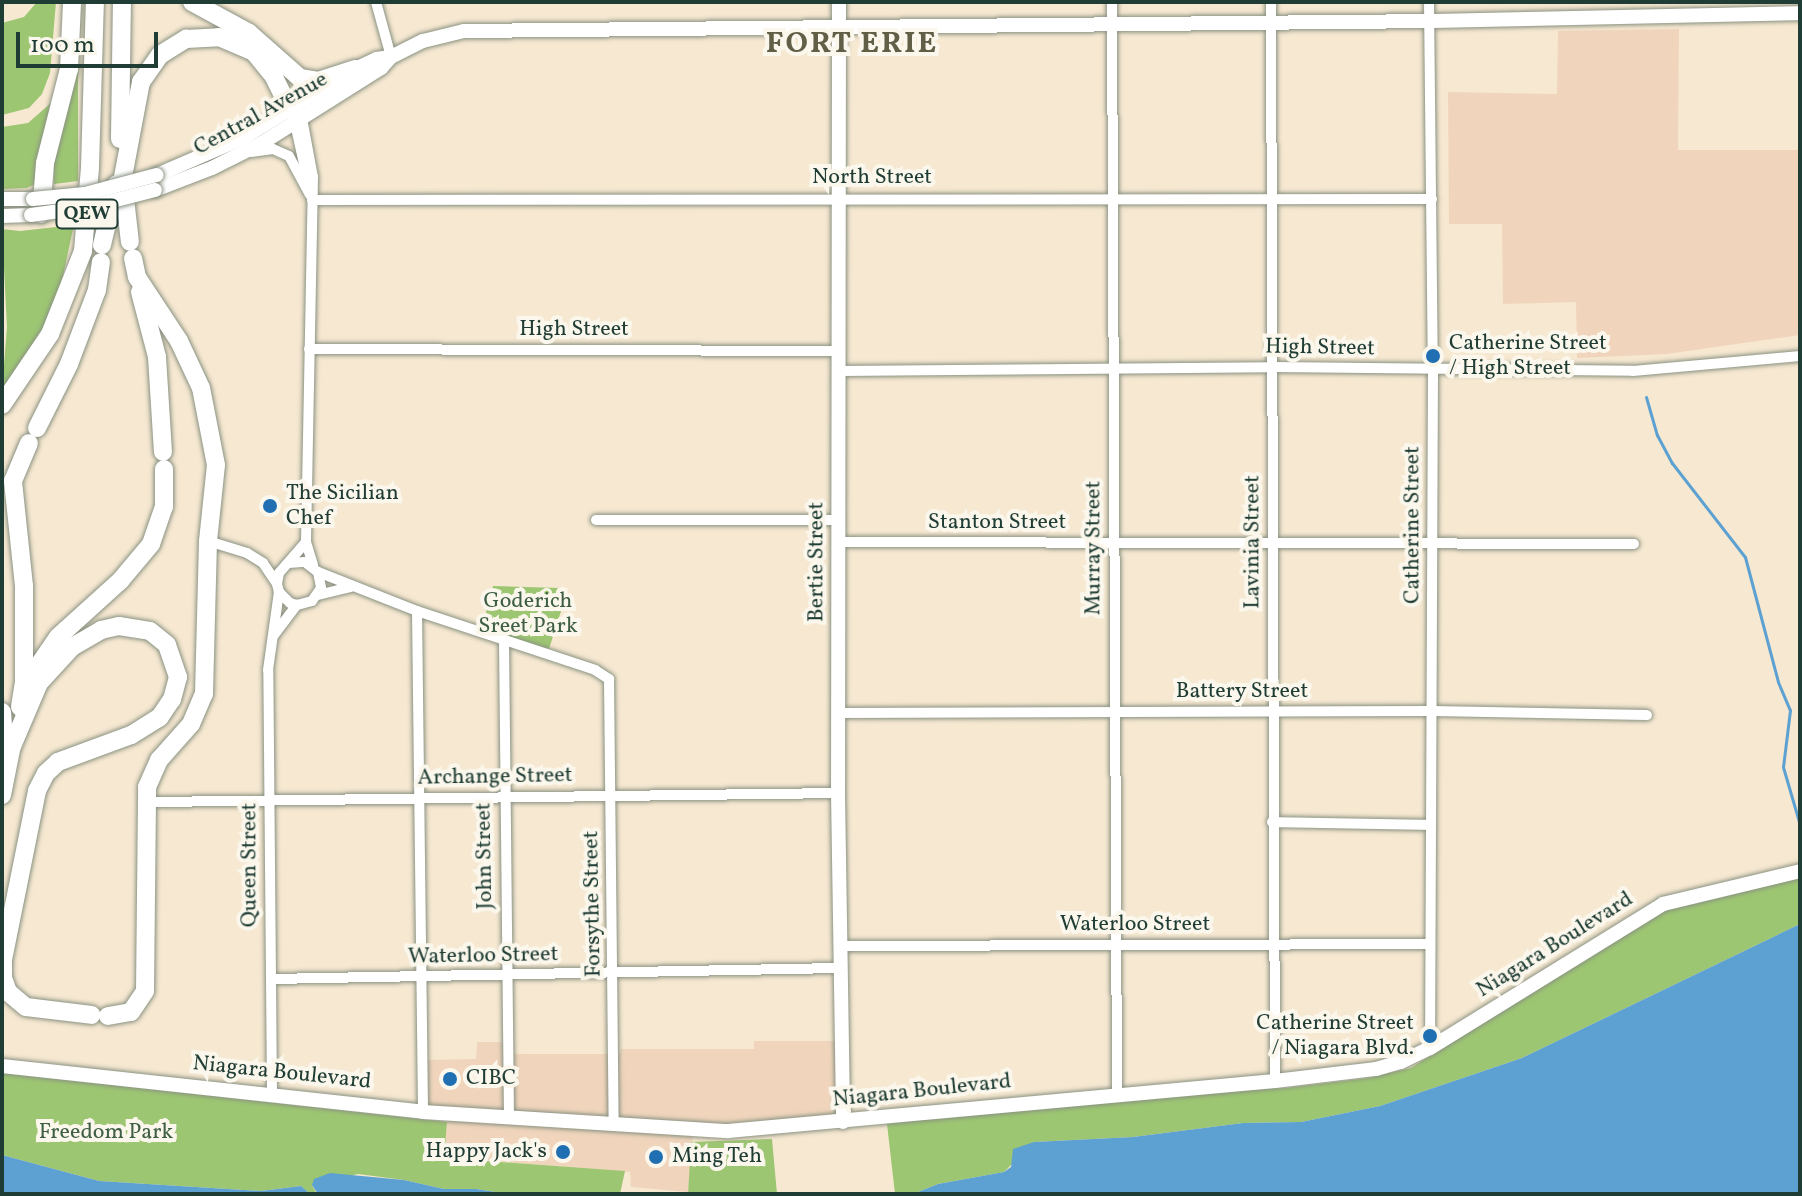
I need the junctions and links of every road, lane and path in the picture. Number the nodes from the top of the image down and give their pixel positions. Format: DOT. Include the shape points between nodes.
graph roads {
  1 [pos="72,2"];
  2 [pos="95,2"];
  3 [pos="122,2"];
  4 [pos="192,2"];
  5 [pos="376,2"];
  6 [pos="839,2"];
  7 [pos="1112,2"];
  8 [pos="1271,2"];
  9 [pos="1429,2"];
  10 [pos="1759,8"];
  11 [pos="1800,13"];
  12 [pos="1429,21"];
  13 [pos="1271,22"];
  14 [pos="1112,24"];
  15 [pos="840,27"];
  16 [pos="270,51"];
  17 [pos="391,57"];
  18 [pos="355,69"];
  19 [pos="296,114"];
  20 [pos="242,154"];
  21 [pos="156,183"];
  22 [pos="120,188"];
  23 [pos="839,198"];
  24 [pos="1272,198"];
  25 [pos="2,199"];
  26 [pos="1113,199"];
  27 [pos="1432,199"];
  28 [pos="312,200"];
  29 [pos="38,202"];
  30 [pos="2,216"];
  31 [pos="133,257"];
  32 [pos="309,349"];
  33 [pos="839,351"];
  34 [pos="1800,356"];
  35 [pos="1272,367"];
  36 [pos="1114,369"];
  37 [pos="1433,370"];
  38 [pos="840,371"];
  39 [pos="2,405"];
  40 [pos="596,520"];
  41 [pos="839,520"];
  42 [pos="208,541"];
  43 [pos="306,542"];
  44 [pos="840,542"];
  45 [pos="1273,542"];
  46 [pos="1433,542"];
  47 [pos="1114,543"];
  48 [pos="1634,544"];
  49 [pos="263,563"];
  50 [pos="288,564"];
  51 [pos="316,568"];
  52 [pos="351,587"];
  53 [pos="278,588"];
  54 [pos="318,595"];
  55 [pos="297,605"];
  56 [pos="417,611"];
  57 [pos="273,636"];
  58 [pos="504,640"];
  59 [pos="1433,711"];
  60 [pos="10,712"];
  61 [pos="1113,712"];
  62 [pos="1272,712"];
  63 [pos="838,713"];
  64 [pos="1647,715"];
  65 [pos="6,741"];
  66 [pos="3,788"];
  67 [pos="838,793"];
  68 [pos="611,796"];
  69 [pos="505,797"];
  70 [pos="419,798"];
  71 [pos="270,800"];
  72 [pos="154,802"];
  73 [pos="1272,822"];
  74 [pos="1429,825"];
  75 [pos="1800,871"];
  76 [pos="1430,944"];
  77 [pos="1114,945"];
  78 [pos="1273,945"];
  79 [pos="840,946"];
  80 [pos="840,968"];
  81 [pos="614,974"];
  82 [pos="507,975"];
  83 [pos="422,977"];
  84 [pos="271,979"];
  85 [pos="1430,1048"];
  86 [pos="2,1066"];
  87 [pos="1275,1081"];
  88 [pos="272,1093"];
  89 [pos="1117,1093"];
  90 [pos="423,1112"];
  91 [pos="509,1119"];
  92 [pos="843,1122"];
  93 [pos="614,1126"];
  1 -- 29 [label="highway" via="65,94"];
  2 -- 39 [label="highway, QEW" via="83,251 50,334"];
  3 -- 22 [label="highway, QEW"];
  4 -- 16 [label="highway" via="249,33"];
  5 -- 17 [label="street"];
  6 -- 15 [label="main road, Bertie Street"];
  7 -- 14 [label="street, Murray Street"];
  8 -- 13 [label="street, Lavinia Street"];
  9 -- 12 [label="street, Catherine Street"];
  10 -- 11 [label="main road, Central Avenue"];
  10 -- 12 [label="main road, Central Avenue"];
  12 -- 13 [label="main road, Central Avenue"];
  12 -- 27 [label="street, Catherine Street"];
  13 -- 14 [label="main road, Central Avenue"];
  13 -- 24 [label="street, Lavinia Street"];
  14 -- 15 [label="main road, Central Avenue"];
  14 -- 26 [label="street, Murray Street"];
  15 -- 17 [label="main road, Central Avenue" via="464,31 423,41"];
  15 -- 23 [label="main road, Bertie Street"];
  16 -- 18 [label="highway" via="287,70 306,80"];
  16 -- 19 [label="highway"];
  17 -- 18 [label="main road, Central Avenue"];
  17 -- 19 [label="main road, Central Avenue" via="381,68"];
  18 -- 19 [label="main road, Central Avenue"];
  19 -- 20 [label="main road, Central Avenue"];
  19 -- 21 [label="main road, Central Avenue"];
  19 -- 22 [label="highway" via="254,52 219,37 186,39 160,55 141,82"];
  19 -- 28 [label="street"];
  20 -- 21 [label="main road, Central Avenue"];
  20 -- 28 [label="street" via="273,149 289,156"];
  21 -- 29 [label="main road, Central Avenue, bridge" via="89,207"];
  22 -- 31 [label="highway, QEW"];
  22 -- 60 [label="highway, QEW" via="101,253 99,284 69,364 13,481 24,681"];
  23 -- 26 [label="street, North Street"];
  23 -- 28 [label="street, North Street"];
  23 -- 33 [label="main road, Bertie Street"];
  24 -- 26 [label="street, North Street"];
  24 -- 27 [label="street, North Street"];
  24 -- 35 [label="street, Lavinia Street"];
  25 -- 29 [label="main road, Central Avenue"];
  26 -- 36 [label="street, Murray Street"];
  27 -- 37 [label="street, Catherine Street"];
  28 -- 32 [label="street"];
  29 -- 30 [label="main road, Central Avenue"];
  31 -- 42 [label="highway, QEW" via="207,405 216,465"];
  31 -- 60 [label="highway, QEW" via="158,370 164,507 151,544 48,650"];
  32 -- 33 [label="street, High Street"];
  32 -- 43 [label="street"];
  33 -- 38 [label="main road, Bertie Street"];
  34 -- 37 [label="street, High Street" via="1633,371"];
  35 -- 36 [label="street, High Street"];
  35 -- 37 [label="street, High Street"];
  35 -- 45 [label="street, Lavinia Street"];
  36 -- 38 [label="street, High Street"];
  36 -- 47 [label="street, Murray Street"];
  37 -- 46 [label="street, Catherine Street"];
  38 -- 41 [label="main road, Bertie Street"];
  40 -- 41 [label="street"];
  41 -- 44 [label="main road, Bertie Street"];
  42 -- 49 [label="street"];
  42 -- 65 [label="highway" via="204,694 191,724 159,760 145,797 145,991 131,1012 100,1016 26,1007 12,998 3,978 3,959 37,791 46,773 58,762 131,735 160,717 178,677 167,645 150,631 119,626 72,647 39,683"];
  43 -- 50 [label="street"];
  43 -- 51 [label="street"];
  44 -- 47 [label="street, Stanton Street"];
  44 -- 63 [label="main road, Bertie Street"];
  45 -- 46 [label="street, Stanton Street"];
  45 -- 47 [label="street, Stanton Street"];
  45 -- 62 [label="street, Lavinia Street"];
  46 -- 48 [label="street, Stanton Street"];
  46 -- 59 [label="street, Catherine Street"];
  47 -- 61 [label="street, Murray Street"];
  49 -- 50 [label="street"];
  49 -- 53 [label="street"];
  50 -- 51 [label="street" via="297,561"];
  50 -- 53 [label="street"];
  51 -- 52 [label="street"];
  51 -- 54 [label="street"];
  52 -- 54 [label="street"];
  52 -- 56 [label="street"];
  53 -- 55 [label="street" via="283,598"];
  53 -- 57 [label="street, Queen Street"];
  54 -- 55 [label="street"];
  55 -- 57 [label="street"];
  56 -- 58 [label="street"];
  56 -- 70 [label="street"];
  57 -- 71 [label="street, Queen Street" via="268,670"];
  58 -- 68 [label="street, Forsythe Street" via="595,670 609,682"];
  58 -- 69 [label="street, John Street"];
  59 -- 62 [label="street, Battery Street"];
  59 -- 64 [label="street, Battery Street"];
  59 -- 74 [label="street, Catherine Street"];
  60 -- 65 [label="highway, QEW"];
  61 -- 62 [label="street, Battery Street"];
  61 -- 63 [label="street, Battery Street"];
  61 -- 77 [label="street, Murray Street"];
  62 -- 73 [label="street, Lavinia Street"];
  63 -- 67 [label="main road, Bertie Street"];
  65 -- 66 [label="highway, QEW"];
  67 -- 68 [label="street, Archange Street"];
  67 -- 79 [label="main road, Bertie Street"];
  68 -- 69 [label="street, Archange Street"];
  68 -- 81 [label="street, Forsythe Street"];
  69 -- 70 [label="street, Archange Street"];
  69 -- 82 [label="street, John Street"];
  70 -- 71 [label="street, Archange Street"];
  70 -- 83 [label="street"];
  71 -- 72 [label="street, Archange Street"];
  71 -- 84 [label="street, Queen Street"];
  73 -- 74 [label="street"];
  73 -- 78 [label="street, Lavinia Street"];
  74 -- 76 [label="street, Catherine Street"];
  75 -- 85 [label="main road, Niagara Boulevard" via="1663,904"];
  76 -- 78 [label="street, Waterloo Street"];
  76 -- 85 [label="street, Catherine Street"];
  77 -- 78 [label="street, Waterloo Street"];
  77 -- 79 [label="street, Waterloo Street"];
  77 -- 89 [label="street, Murray Street"];
  78 -- 87 [label="street, Lavinia Street"];
  79 -- 80 [label="main road, Bertie Street"];
  80 -- 81 [label="street, Waterloo Street"];
  80 -- 92 [label="main road, Bertie Street"];
  81 -- 82 [label="street, Waterloo Street"];
  81 -- 93 [label="street, Forsythe Street"];
  82 -- 83 [label="street, Waterloo Street"];
  82 -- 91 [label="street, John Street"];
  83 -- 84 [label="street, Waterloo Street"];
  83 -- 90 [label="street"];
  84 -- 88 [label="street, Queen Street"];
  85 -- 87 [label="main road, Niagara Boulevard" via="1376,1069"];
  86 -- 88 [label="main road, Niagara Boulevard"];
  87 -- 89 [label="main road, Niagara Boulevard"];
  88 -- 90 [label="main road, Niagara Boulevard"];
  89 -- 92 [label="main road, Niagara Boulevard"];
  90 -- 91 [label="main road, Niagara Boulevard"];
  91 -- 93 [label="main road, Niagara Boulevard"];
  92 -- 93 [label="main road, Niagara Boulevard" via="728,1131"];
}
